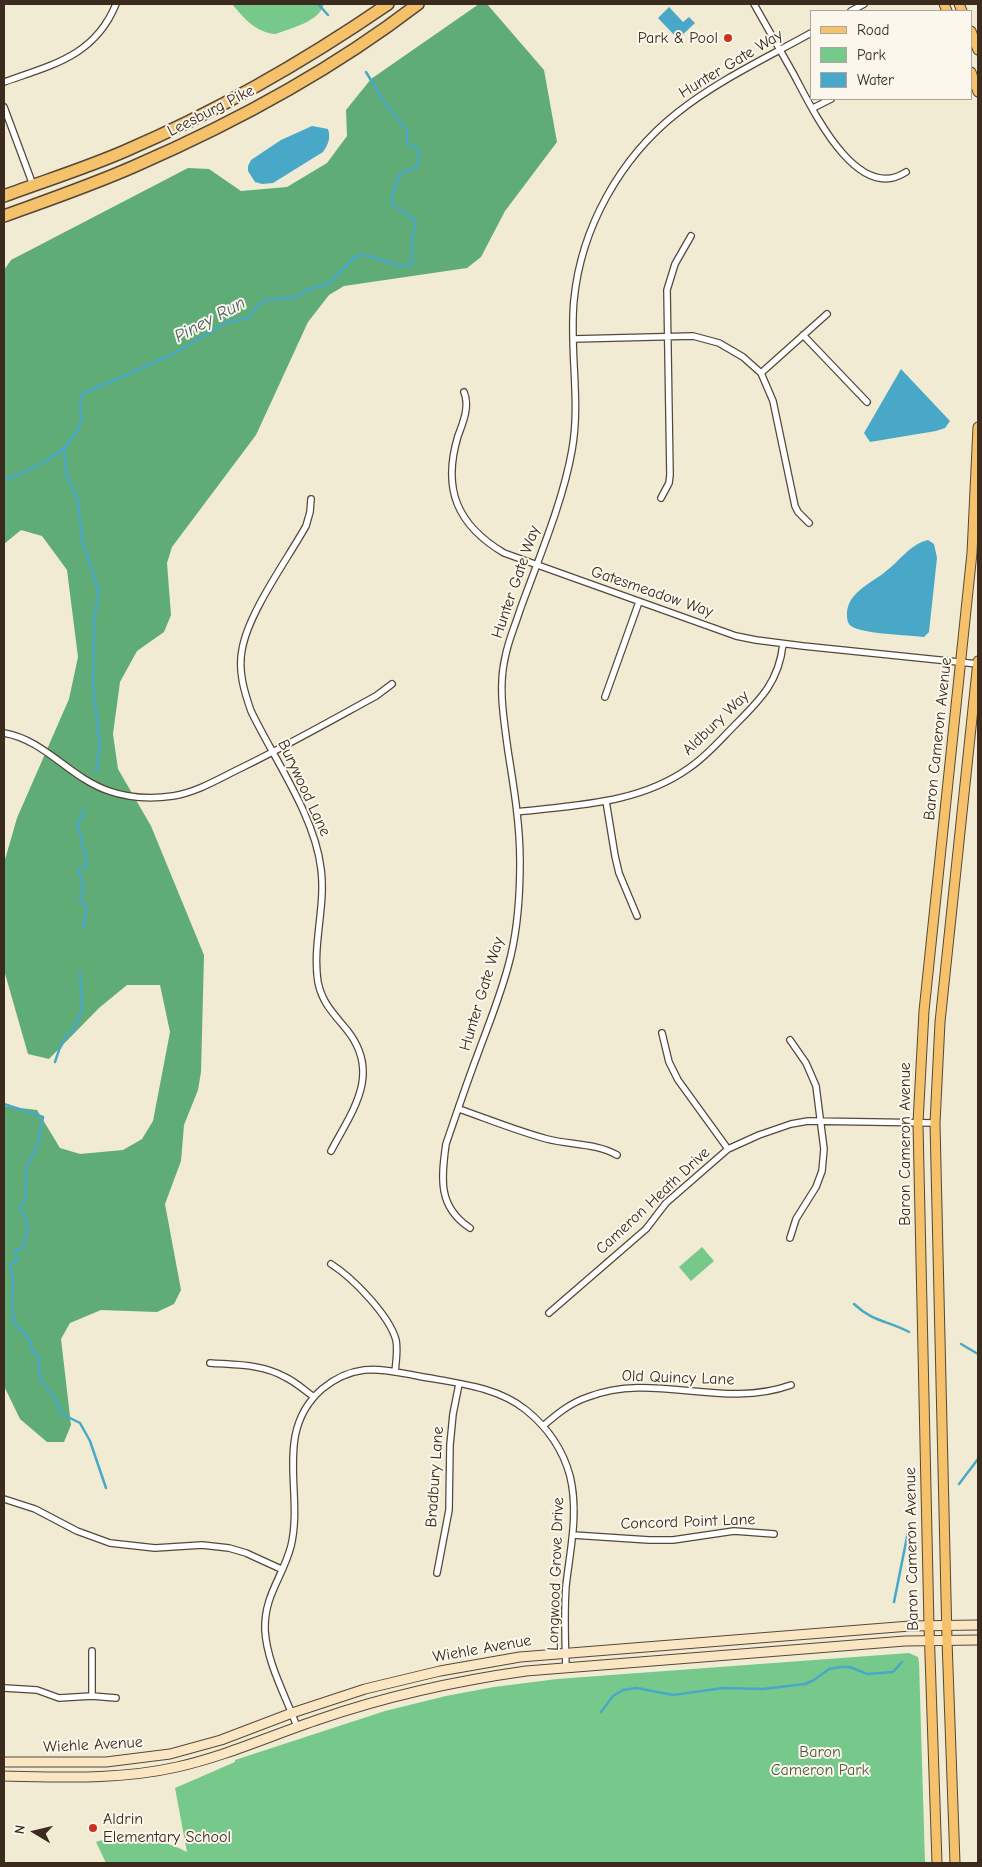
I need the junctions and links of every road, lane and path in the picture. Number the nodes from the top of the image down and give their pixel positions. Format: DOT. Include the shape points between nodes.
graph roads {
  1 [pos="116,4"];
  2 [pos="388,4"];
  3 [pos="418,4"];
  4 [pos="754,4"];
  5 [pos="864,4"];
  6 [pos="853,10"];
  7 [pos="810,34"];
  8 [pos="972,34"];
  9 [pos="978,50"];
  10 [pos="781,51"];
  11 [pos="972,75"];
  12 [pos="4,82"];
  13 [pos="978,92"];
  14 [pos="829,100"];
  15 [pos="4,107"];
  16 [pos="813,108"];
  17 [pos="906,172"];
  18 [pos="32,185"];
  19 [pos="4,196"];
  20 [pos="4,216"];
  21 [pos="691,236"];
  22 [pos="827,314"];
  23 [pos="803,335"];
  24 [pos="668,336"];
  25 [pos="573,339"];
  26 [pos="761,373"];
  27 [pos="464,392"];
  28 [pos="867,402"];
  29 [pos="978,427"];
  30 [pos="661,498"];
  31 [pos="311,499"];
  32 [pos="809,523"];
  33 [pos="536,566"];
  34 [pos="639,602"];
  35 [pos="783,644"];
  36 [pos="978,661"];
  37 [pos="961,663"];
  38 [pos="978,664"];
  39 [pos="392,684"];
  40 [pos="606,696"];
  41 [pos="4,733"];
  42 [pos="273,752"];
  43 [pos="606,801"];
  44 [pos="517,812"];
  45 [pos="637,916"];
  46 [pos="662,1033"];
  47 [pos="790,1040"];
  48 [pos="459,1109"];
  49 [pos="820,1120"];
  50 [pos="918,1123"];
  51 [pos="935,1123"];
  52 [pos="728,1149"];
  53 [pos="331,1151"];
  54 [pos="617,1155"];
  55 [pos="470,1228"];
  56 [pos="790,1238"];
  57 [pos="331,1264"];
  58 [pos="549,1313"];
  59 [pos="210,1363"];
  60 [pos="396,1372"];
  61 [pos="459,1384"];
  62 [pos="791,1385"];
  63 [pos="314,1397"];
  64 [pos="543,1426"];
  65 [pos="4,1499"];
  66 [pos="774,1534"];
  67 [pos="573,1535"];
  68 [pos="281,1569"];
  69 [pos="437,1573"];
  70 [pos="947,1625"];
  71 [pos="978,1625"];
  72 [pos="928,1626"];
  73 [pos="947,1640"];
  74 [pos="978,1640"];
  75 [pos="929,1641"];
  76 [pos="92,1651"];
  77 [pos="566,1652"];
  78 [pos="566,1667"];
  79 [pos="4,1688"];
  80 [pos="92,1696"];
  81 [pos="116,1698"];
  82 [pos="292,1713"];
  83 [pos="297,1727"];
  84 [pos="4,1762"];
  85 [pos="4,1776"];
  86 [pos="937,1863"];
  87 [pos="955,1863"];
  1 -- 12 [label="street" via="104,27 85,48 61,61"];
  2 -- 18 [label="highway, Leesburg Pike" via="282,72 197,118 125,151"];
  3 -- 20 [label="highway, Leesburg Pike" via="331,63 234,119 134,167"];
  4 -- 10 [label="street"];
  5 -- 6 [label="street"];
  7 -- 10 [label="street, Hunter Gate Way"];
  8 -- 9 [label="main road"];
  10 -- 16 [label="street"];
  10 -- 25 [label="street, Hunter Gate Way" via="687,105 658,129 633,157 605,200 587,240 574,301"];
  11 -- 13 [label="main road"];
  14 -- 16 [label="street"];
  15 -- 18 [label="street"];
  16 -- 17 [label="street" via="832,142 864,171 884,179"];
  18 -- 19 [label="highway, Leesburg Pike"];
  21 -- 24 [label="street" via="670,276 666,299"];
  22 -- 23 [label="street"];
  23 -- 26 [label="street"];
  23 -- 28 [label="street"];
  24 -- 25 [label="street"];
  24 -- 26 [label="street" via="693,336 719,342"];
  24 -- 30 [label="street" via="670,475"];
  25 -- 33 [label="street, Hunter Gate Way" via="575,419 572,449 564,485"];
  26 -- 32 [label="street" via="775,406 795,506"];
  27 -- 33 [label="street, Gatesmeadow Way" via="466,411 454,450 452,469 452,486 458,504 469,526 486,542"];
  29 -- 37 [label="main road, Baron Cameron Avenue" via="972,553"];
  31 -- 42 [label="street, Burywood Lane" via="306,526 250,624 242,650 241,677 246,696"];
  33 -- 34 [label="street, Gatesmeadow Way"];
  33 -- 44 [label="street, Hunter Gate Way" via="504,658 501,692"];
  34 -- 35 [label="street, Gatesmeadow Way" via="736,636"];
  34 -- 40 [label="street"];
  35 -- 37 [label="street, Gatesmeadow Way"];
  35 -- 43 [label="street, Aldbury Way" via="778,669 766,692 707,754 659,786"];
  36 -- 38 [label="main road, Baron Cameron Avenue"];
  37 -- 38 [label="street, Gatesmeadow Way"];
  37 -- 50 [label="main road, Baron Cameron Avenue" via="924,1011"];
  38 -- 51 [label="main road, Baron Cameron Avenue" via="940,1022"];
  39 -- 42 [label="street"];
  41 -- 42 [label="street" via="36,745 95,785 110,792 140,797 157,798 204,787"];
  42 -- 53 [label="street, Burywood Lane" via="309,824 318,850 322,886 318,950 320,989 328,1007 354,1040 362,1062 360,1096"];
  43 -- 44 [label="street, Aldbury Way"];
  43 -- 45 [label="street" via="614,856"];
  44 -- 48 [label="street, Hunter Gate Way" via="520,888 511,957"];
  46 -- 52 [label="street" via="669,1062 678,1080"];
  47 -- 49 [label="street" via="806,1063 816,1086"];
  48 -- 54 [label="street" via="540,1137 607,1149"];
  48 -- 55 [label="street, Hunter Gate Way" via="446,1144 444,1187 448,1206 458,1220"];
  49 -- 50 [label="street, Cameron Heath Drive"];
  49 -- 52 [label="street, Cameron Heath Drive" via="791,1124"];
  49 -- 56 [label="street" via="824,1149 822,1170 816,1187 796,1219"];
  50 -- 51 [label="street, Cameron Heath Drive"];
  50 -- 72 [label="main road, Baron Cameron Avenue"];
  51 -- 70 [label="main road, Baron Cameron Avenue"];
  52 -- 58 [label="street, Cameron Heath Drive" via="666,1203 646,1229"];
  57 -- 60 [label="street" via="350,1278 390,1326 397,1346"];
  59 -- 63 [label="street" via="273,1371"];
  60 -- 61 [label="street, Longwood Grove Drive"];
  60 -- 63 [label="street, Longwood Grove Drive" via="352,1372 331,1382"];
  61 -- 64 [label="street, Longwood Grove Drive" via="506,1397"];
  61 -- 69 [label="street, Bradbury Lane" via="450,1445 448,1510"];
  62 -- 64 [label="street, Old Quincy Lane" via="745,1394 648,1387 615,1389 572,1404"];
  63 -- 68 [label="street, Longwood Grove Drive" via="300,1418 294,1439 291,1544"];
  64 -- 67 [label="street, Longwood Grove Drive" via="559,1448 570,1476"];
  65 -- 68 [label="street" via="35,1509 77,1531 110,1543 155,1548 221,1547 246,1553"];
  66 -- 67 [label="street, Concord Point Lane" via="734,1531 673,1540"];
  67 -- 77 [label="street, Longwood Grove Drive" via="565,1608"];
  68 -- 82 [label="street, Longwood Grove Drive" via="268,1602 265,1631 270,1655"];
  70 -- 71 [label="main road, Wiehle Avenue"];
  70 -- 72 [label="main road, Wiehle Avenue"];
  70 -- 73 [label="main road, Baron Cameron Avenue"];
  72 -- 75 [label="main road, Baron Cameron Avenue"];
  72 -- 77 [label="main road, Wiehle Avenue"];
  73 -- 74 [label="main road, Wiehle Avenue"];
  73 -- 75 [label="main road, Wiehle Avenue"];
  73 -- 87 [label="main road, Baron Cameron Avenue"];
  75 -- 78 [label="main road, Wiehle Avenue"];
  75 -- 86 [label="main road, Baron Cameron Avenue"];
  76 -- 80 [label="street"];
  77 -- 78 [label="street, Longwood Grove Drive"];
  77 -- 82 [label="main road, Wiehle Avenue" via="421,1675"];
  78 -- 83 [label="main road, Wiehle Avenue" via="428,1688"];
  79 -- 80 [label="street" via="37,1690 59,1698"];
  80 -- 81 [label="street"];
  82 -- 83 [label="street, Longwood Grove Drive"];
  82 -- 84 [label="main road, Wiehle Avenue" via="221,1740 153,1757 80,1763"];
  83 -- 85 [label="main road, Wiehle Avenue" via="204,1760 149,1772 94,1777"];
}
